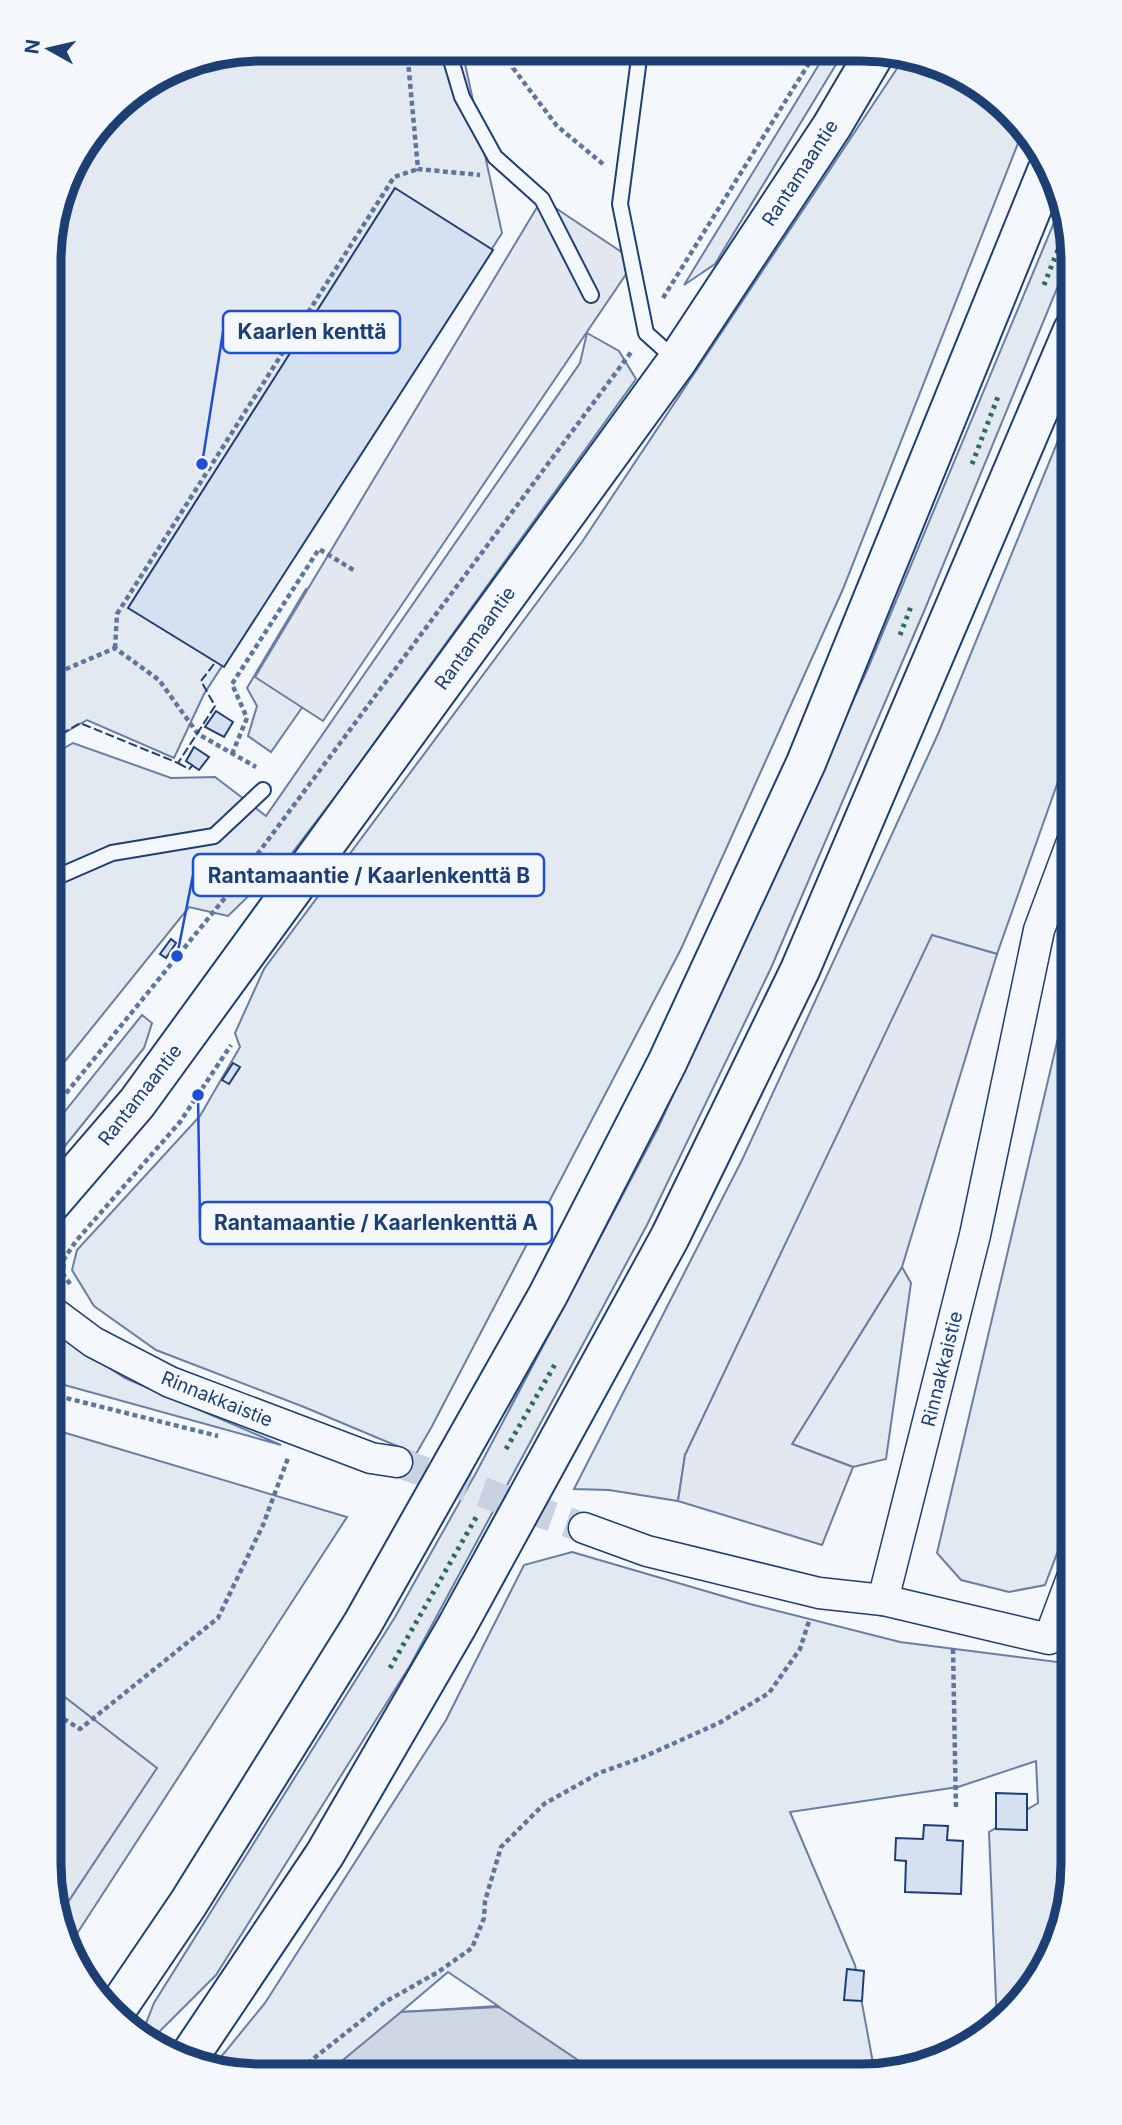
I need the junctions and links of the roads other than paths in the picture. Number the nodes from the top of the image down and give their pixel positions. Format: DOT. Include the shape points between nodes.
graph roads {
  1 [pos="639,61"];
  2 [pos="451,62"];
  3 [pos="870,62"];
  4 [pos="1043,181"];
  5 [pos="591,295"];
  6 [pos="1061,358"];
  7 [pos="677,361"];
  8 [pos="263,790"];
  9 [pos="61,875"];
  10 [pos="1061,878"];
  11 [pos="61,1191"];
  12 [pos="61,1318"];
  13 [pos="397,1462"];
  14 [pos="584,1528"];
  15 [pos="883,1600"];
  16 [pos="1060,1609"];
  17 [pos="120,2005"];
  18 [pos="193,2052"];
  1 -- 7 [label="lane" via="620,204 646,332"];
  2 -- 5 [label="lane" via="462,97 495,157 542,199"];
  3 -- 7 [label="main road, Rantamaantie"];
  4 -- 17 [label="main road" via="806,764 660,1076 548,1295 363,1623 188,1904"];
  6 -- 18 [label="main road" via="800,970 670,1237 457,1626 325,1854"];
  7 -- 11 [label="main road, Rantamaantie" via="144,1094"];
  8 -- 9 [label="lane" via="214,836 112,853"];
  10 -- 15 [label="street, Rinnakkaistie" via="1040,930 975,1235"];
  12 -- 13 [label="street, Rinnakkaistie" via="93,1342 170,1382 371,1458"];
  14 -- 15 [label="street" via="647,1551 819,1593"];
  15 -- 16 [label="street" via="1049,1639"];
}
